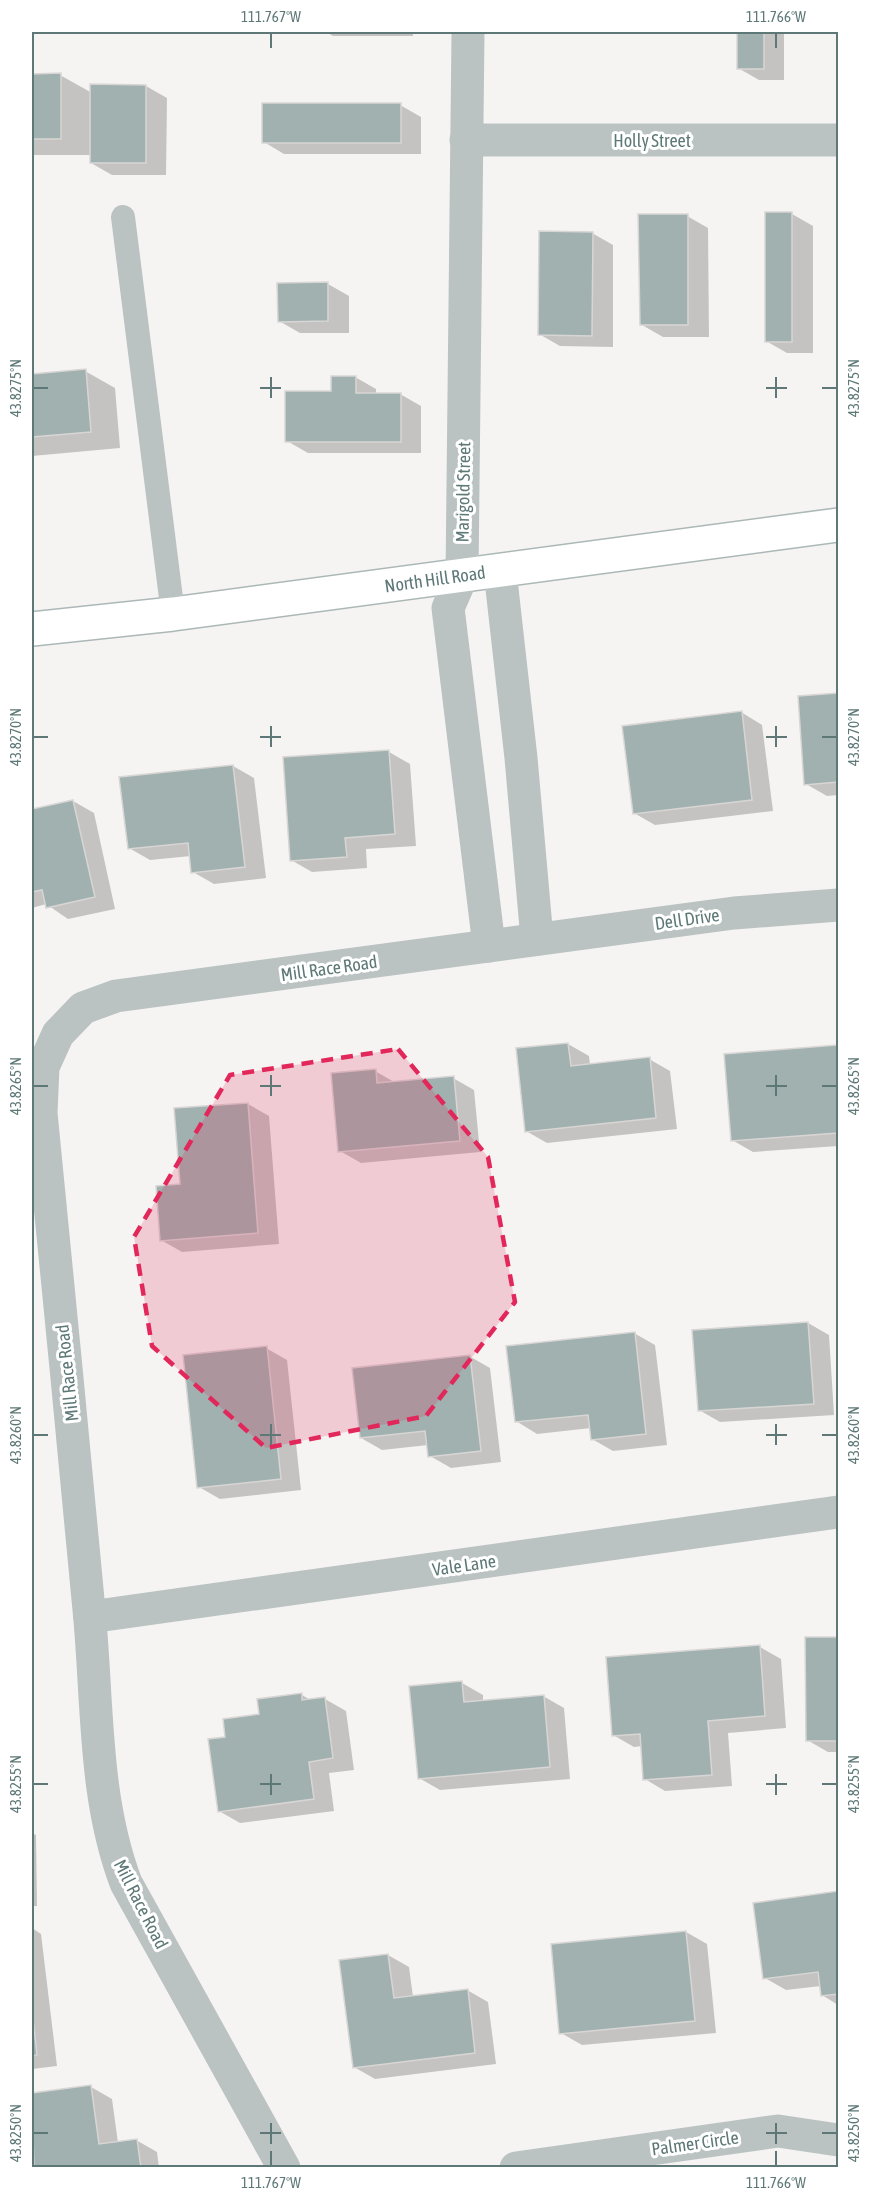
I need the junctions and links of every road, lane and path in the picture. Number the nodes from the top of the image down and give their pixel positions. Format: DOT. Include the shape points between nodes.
graph roads {
  1 [pos="468,32"];
  2 [pos="466,140"];
  3 [pos="838,140"];
  4 [pos="123,217"];
  5 [pos="838,525"];
  6 [pos="500,571"];
  7 [pos="462,576"];
  8 [pos="173,614"];
  9 [pos="32,629"];
  10 [pos="838,905"];
  11 [pos="537,939"];
  12 [pos="489,946"];
  13 [pos="838,1512"];
  14 [pos="90,1617"];
  15 [pos="838,2140"];
  16 [pos="284,2168"];
  17 [pos="516,2168"];
  1 -- 2 [label="street, Marigold Street"];
  2 -- 3 [label="street, Holly Street"];
  2 -- 7 [label="street, Marigold Street"];
  4 -- 8 [label="lane"];
  5 -- 6 [label="street, North Hill Road"];
  6 -- 7 [label="street, North Hill Road"];
  6 -- 11 [label="street"];
  7 -- 8 [label="street, North Hill Road"];
  7 -- 12 [label="street, Marigold Street" via="448,608"];
  8 -- 9 [label="street, North Hill Road"];
  10 -- 11 [label="street, Dell Drive" via="734,913"];
  11 -- 12 [label="street, Mill Race Road"];
  12 -- 14 [label="street, Mill Race Road" via="116,996 83,1008 58,1034 43,1067 41,1113"];
  13 -- 14 [label="street, Vale Lane"];
  14 -- 16 [label="street, Mill Race Road" via="101,1779 114,1852 126,1882"];
  15 -- 17 [label="street, Palmer Circle" via="778,2131"];
}
